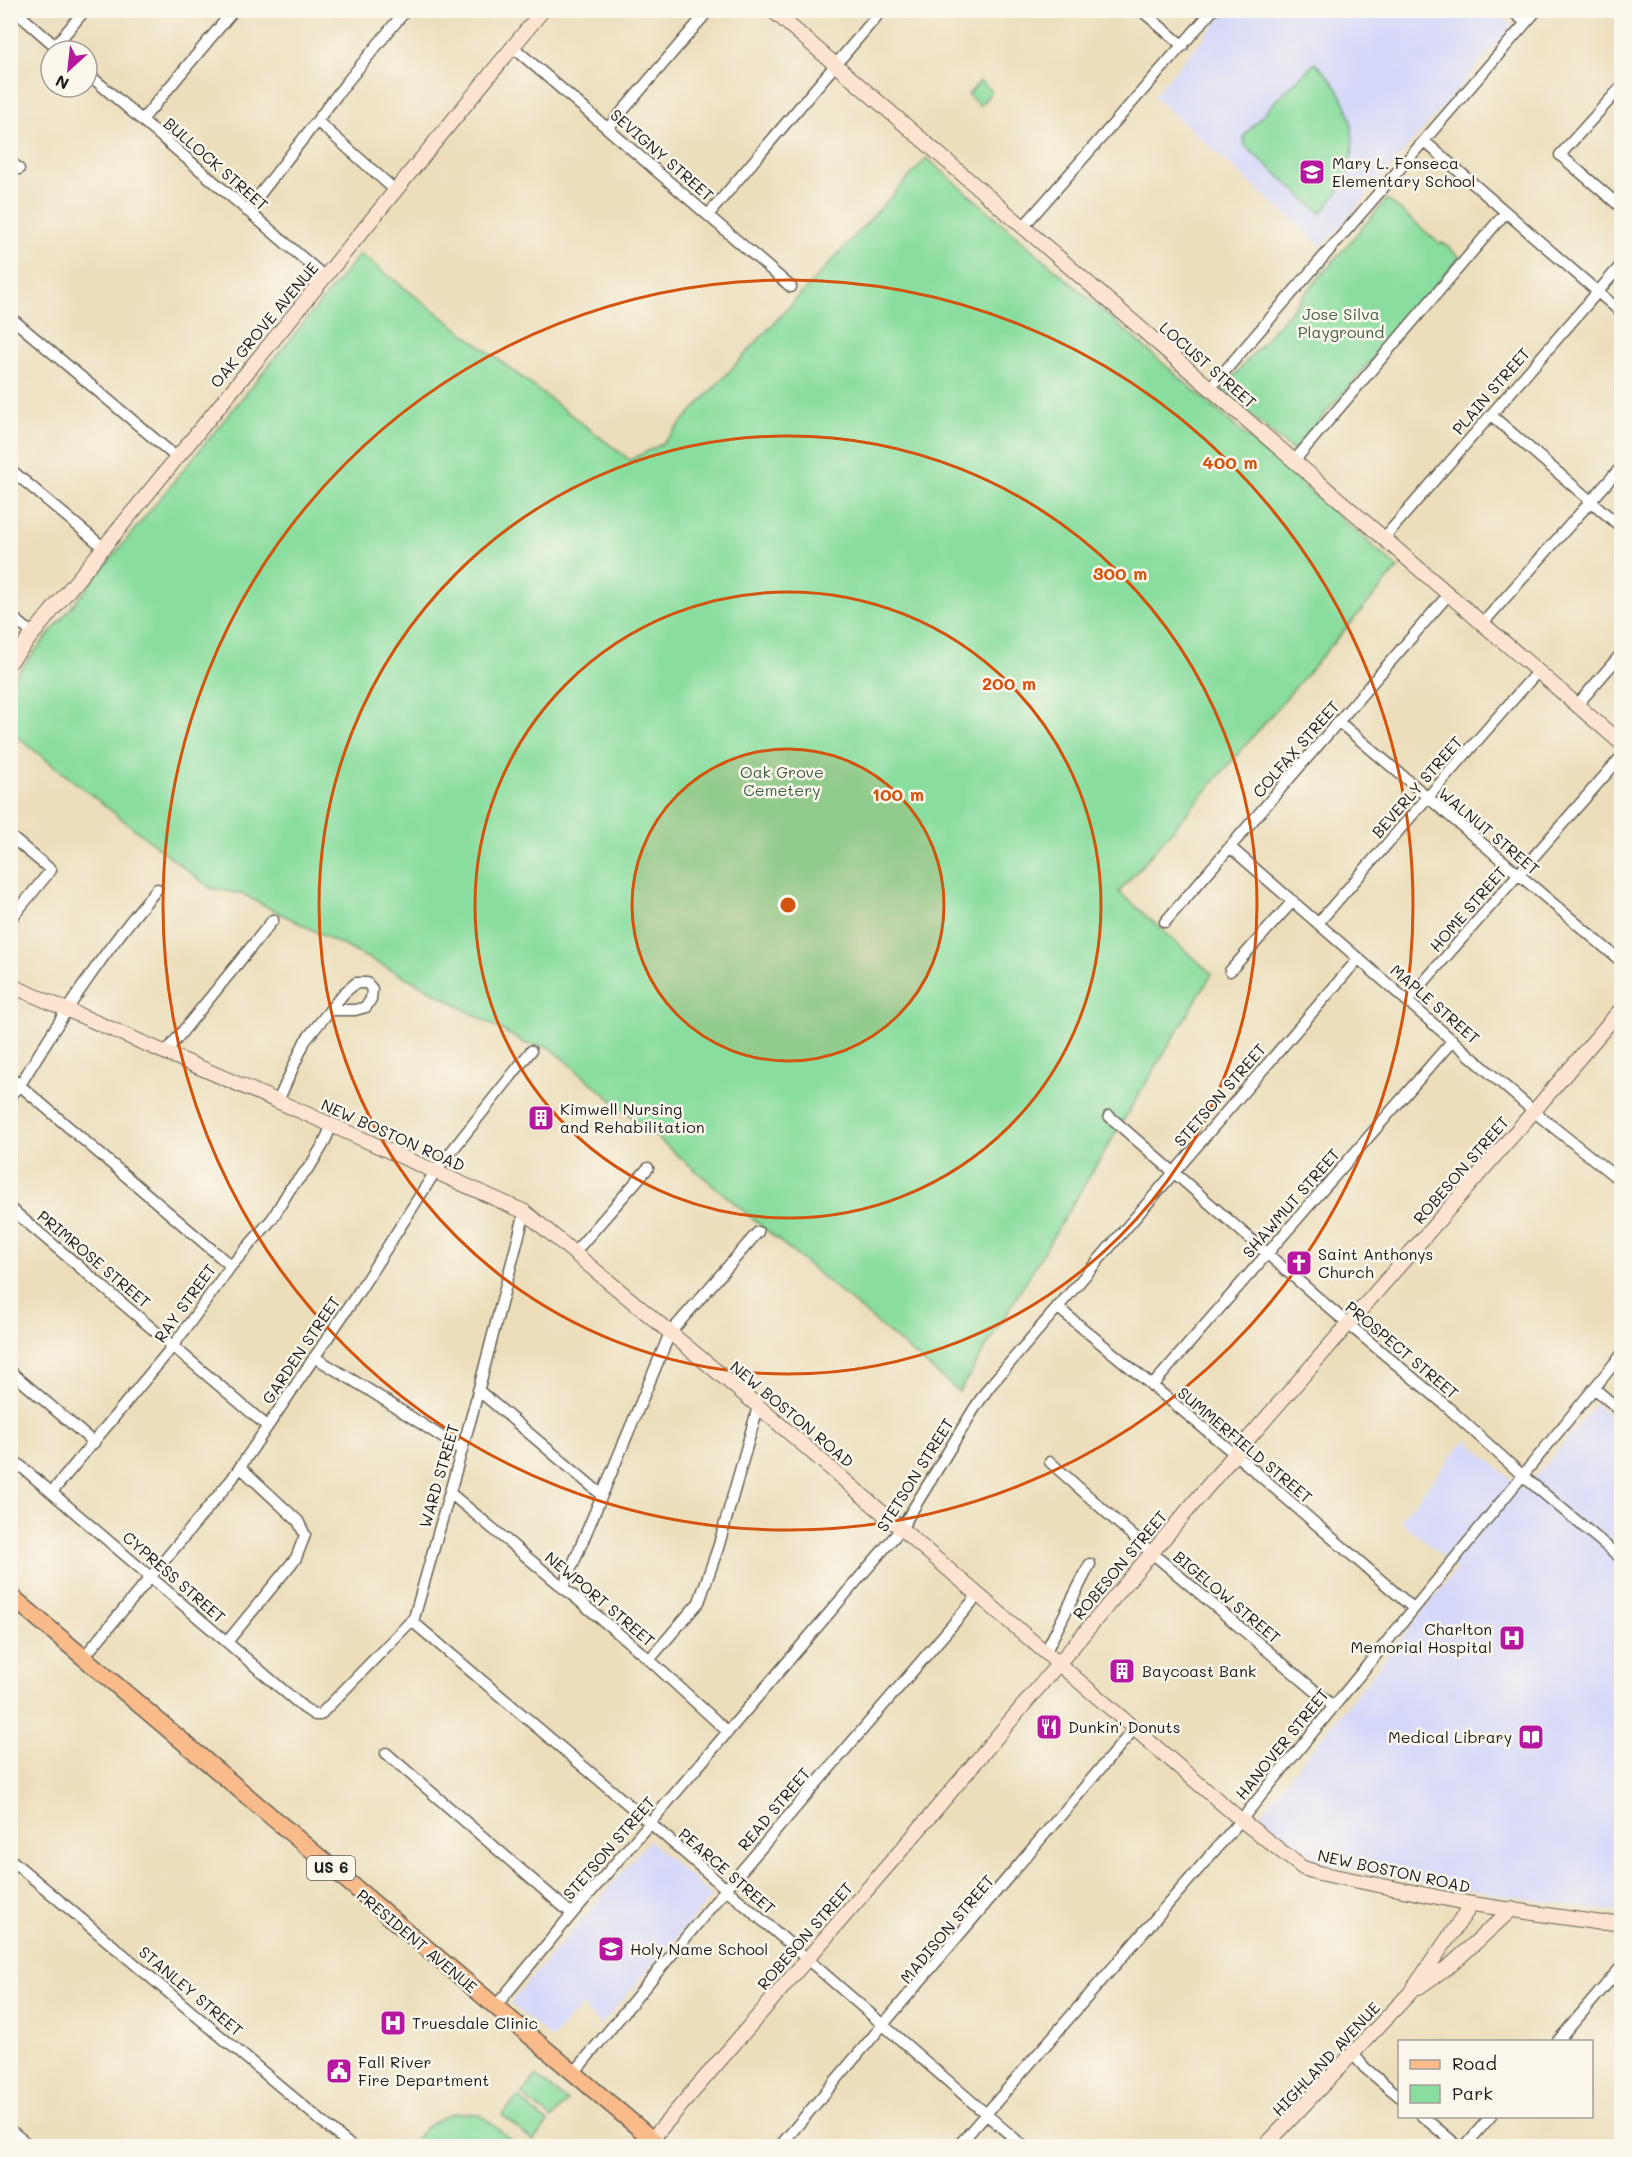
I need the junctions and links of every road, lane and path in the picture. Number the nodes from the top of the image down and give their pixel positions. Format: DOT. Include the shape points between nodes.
graph roads {
  1 [pos="14,10"];
  2 [pos="86,10"];
  3 [pos="234,10"];
  4 [pos="406,10"];
  5 [pos="543,10"];
  6 [pos="709,10"];
  7 [pos="772,10"];
  8 [pos="882,10"];
  9 [pos="1141,10"];
  10 [pos="1214,10"];
  11 [pos="1511,10"];
  12 [pos="1537,10"];
  13 [pos="1526,23"];
  14 [pos="48,39"];
  15 [pos="65,39"];
  16 [pos="1183,46"];
  17 [pos="513,47"];
  18 [pos="836,64"];
  19 [pos="99,83"];
  20 [pos="1622,86"];
  21 [pos="142,120"];
  22 [pos="317,121"];
  23 [pos="608,128"];
  24 [pos="1424,141"];
  25 [pos="396,191"];
  26 [pos="1622,208"];
  27 [pos="247,211"];
  28 [pos="1506,213"];
  29 [pos="708,215"];
  30 [pos="1023,227"];
  31 [pos="1622,264"];
  32 [pos="325,277"];
  33 [pos="791,287"];
  34 [pos="1598,292"];
  35 [pos="1622,313"];
  36 [pos="10,317"];
  37 [pos="1210,388"];
  38 [pos="1491,415"];
  39 [pos="176,458"];
  40 [pos="1294,461"];
  41 [pos="1622,466"];
  42 [pos="10,469"];
  43 [pos="1591,501"];
  44 [pos="1622,528"];
  45 [pos="1384,538"];
  46 [pos="103,547"];
  47 [pos="1449,594"];
  48 [pos="10,615"];
  49 [pos="1484,624"];
  50 [pos="33,634"];
  51 [pos="1622,653"];
  52 [pos="10,662"];
  53 [pos="1538,671"];
  54 [pos="1576,705"];
  55 [pos="1338,722"];
  56 [pos="1622,744"];
  57 [pos="1622,756"];
  58 [pos="1427,799"];
  59 [pos="10,836"];
  60 [pos="1230,847"];
  61 [pos="1518,874"];
  62 [pos="157,889"];
  63 [pos="1293,901"];
  64 [pos="10,920"];
  65 [pos="273,920"];
  66 [pos="1165,922"];
  67 [pos="1318,923"];
  68 [pos="1359,958"];
  69 [pos="1622,962"];
  70 [pos="1230,971"];
  71 [pos="10,985"];
  72 [pos="1408,1000"];
  73 [pos="66,1008"];
  74 [pos="1622,1008"];
  75 [pos="330,1010"];
  76 [pos="1453,1040"];
  77 [pos="531,1051"];
  78 [pos="166,1052"];
  79 [pos="10,1077"];
  80 [pos="20,1085"];
  81 [pos="10,1096"];
  82 [pos="278,1101"];
  83 [pos="1534,1111"];
  84 [pos="1109,1116"];
  85 [pos="332,1125"];
  86 [pos="648,1168"];
  87 [pos="435,1172"];
  88 [pos="1173,1172"];
  89 [pos="1622,1182"];
  90 [pos="10,1208"];
  91 [pos="525,1212"];
  92 [pos="758,1232"];
  93 [pos="1267,1252"];
  94 [pos="574,1253"];
  95 [pos="231,1266"];
  96 [pos="1057,1307"];
  97 [pos="1348,1324"];
  98 [pos="670,1333"];
  99 [pos="173,1346"];
  100 [pos="1622,1354"];
  101 [pos="314,1357"];
  102 [pos="10,1371"];
  103 [pos="1152,1386"];
  104 [pos="1594,1388"];
  105 [pos="478,1390"];
  106 [pos="758,1407"];
  107 [pos="1622,1412"];
  108 [pos="267,1426"];
  109 [pos="94,1443"];
  110 [pos="462,1450"];
  111 [pos="1235,1455"];
  112 [pos="10,1457"];
  113 [pos="1050,1462"];
  114 [pos="240,1467"];
  115 [pos="1523,1476"];
  116 [pos="52,1492"];
  117 [pos="450,1492"];
  118 [pos="602,1495"];
  119 [pos="901,1529"];
  120 [pos="1152,1553"];
  121 [pos="1622,1559"];
  122 [pos="1090,1564"];
  123 [pos="151,1577"];
  124 [pos="563,1588"];
  125 [pos="10,1595"];
  126 [pos="978,1595"];
  127 [pos="1413,1608"];
  128 [pos="414,1618"];
  129 [pos="227,1642"];
  130 [pos="1045,1653"];
  131 [pos="84,1657"];
  132 [pos="649,1660"];
  133 [pos="1058,1664"];
  134 [pos="1333,1706"];
  135 [pos="320,1715"];
  136 [pos="1134,1729"];
  137 [pos="728,1732"];
  138 [pos="386,1754"];
  139 [pos="1241,1820"];
  140 [pos="650,1823"];
  141 [pos="10,1859"];
  142 [pos="725,1890"];
  143 [pos="1472,1904"];
  144 [pos="1512,1909"];
  145 [pos="572,1914"];
  146 [pos="1622,1922"];
  147 [pos="806,1960"];
  148 [pos="1622,1966"];
  149 [pos="1410,1993"];
  150 [pos="495,2007"];
  151 [pos="884,2026"];
  152 [pos="1559,2040"];
  153 [pos="1353,2054"];
  154 [pos="574,2073"];
  155 [pos="1398,2095"];
  156 [pos="985,2114"];
  157 [pos="1424,2118"];
  158 [pos="1489,2118"];
  159 [pos="10,2130"];
  160 [pos="652,2144"];
  161 [pos="30,2146"];
  162 [pos="351,2146"];
  163 [pos="780,2146"];
  164 [pos="958,2146"];
  165 [pos="1023,2146"];
  166 [pos="1265,2146"];
  167 [pos="1458,2146"];
  168 [pos="1465,2146"];
  1 -- 14 [label="street"];
  2 -- 15 [label="street"];
  3 -- 21 [label="street"];
  4 -- 22 [label="street"];
  5 -- 17 [label="street, OAK GROVE AVENUE"];
  6 -- 23 [label="street"];
  7 -- 18 [label="street, LOCUST STREET"];
  8 -- 18 [label="street"];
  9 -- 16 [label="street"];
  10 -- 16 [label="street"];
  11 -- 13 [label="street"];
  12 -- 13 [label="street"];
  13 -- 24 [label="street"];
  16 -- 30 [label="street"];
  17 -- 23 [label="street, SEVIGNY STREET"];
  17 -- 25 [label="street, OAK GROVE AVENUE"];
  18 -- 29 [label="street"];
  18 -- 30 [label="street, LOCUST STREET"];
  19 -- 21 [label="street, BULLOCK STREET"];
  20 -- 26 [label="street" via="1560,155"];
  21 -- 27 [label="street, BULLOCK STREET"];
  22 -- 25 [label="street"];
  22 -- 27 [label="street"];
  23 -- 29 [label="street, SEVIGNY STREET"];
  24 -- 28 [label="street"];
  24 -- 37 [label="street"];
  25 -- 32 [label="street, OAK GROVE AVENUE"];
  27 -- 32 [label="street, BULLOCK STREET"];
  28 -- 34 [label="street"];
  28 -- 40 [label="street"];
  29 -- 33 [label="street, SEVIGNY STREET"];
  30 -- 37 [label="street, LOCUST STREET"];
  31 -- 34 [label="street, PLAIN STREET"];
  32 -- 39 [label="street, OAK GROVE AVENUE"];
  34 -- 35 [label="street"];
  34 -- 38 [label="street, PLAIN STREET"];
  36 -- 39 [label="street"];
  37 -- 40 [label="street, LOCUST STREET"];
  38 -- 43 [label="street"];
  38 -- 45 [label="street, PLAIN STREET"];
  39 -- 46 [label="street, OAK GROVE AVENUE"];
  40 -- 45 [label="street, LOCUST STREET"];
  41 -- 43 [label="street"];
  42 -- 46 [label="street"];
  43 -- 44 [label="street"];
  43 -- 49 [label="street"];
  45 -- 47 [label="street, LOCUST STREET"];
  46 -- 50 [label="street, OAK GROVE AVENUE"];
  47 -- 49 [label="street, LOCUST STREET"];
  47 -- 55 [label="street, COLFAX STREET"];
  48 -- 50 [label="street"];
  49 -- 53 [label="street, LOCUST STREET"];
  50 -- 52 [label="street, OAK GROVE AVENUE"];
  51 -- 54 [label="street"];
  53 -- 54 [label="street, LOCUST STREET"];
  53 -- 58 [label="street, BEVERLY STREET"];
  54 -- 56 [label="street, LOCUST STREET"];
  55 -- 58 [label="street, WALNUT STREET"];
  55 -- 60 [label="street, COLFAX STREET"];
  57 -- 61 [label="street, HOME STREET"];
  58 -- 61 [label="street, WALNUT STREET"];
  58 -- 67 [label="street, BEVERLY STREET"];
  59 -- 64 [label="street" via="51,870"];
  60 -- 63 [label="street, MAPLE STREET"];
  60 -- 66 [label="street, COLFAX STREET"];
  61 -- 69 [label="street, WALNUT STREET"];
  61 -- 72 [label="street, HOME STREET"];
  62 -- 73 [label="street"];
  63 -- 67 [label="street, MAPLE STREET"];
  63 -- 70 [label="street"];
  65 -- 78 [label="street"];
  67 -- 68 [label="street, MAPLE STREET"];
  68 -- 72 [label="street, MAPLE STREET"];
  68 -- 88 [label="street, STETSON STREET"];
  71 -- 73 [label="street, NEW BOSTON ROAD"];
  72 -- 76 [label="street, MAPLE STREET"];
  73 -- 78 [label="street, NEW BOSTON ROAD"];
  73 -- 80 [label="street"];
  74 -- 83 [label="street, ROBESON STREET"];
  75 -- 82 [label="street" via="305,1041"];
  76 -- 83 [label="street, MAPLE STREET"];
  76 -- 93 [label="street, SHAWMUT STREET"];
  77 -- 87 [label="street, GARDEN STREET"];
  78 -- 82 [label="street, NEW BOSTON ROAD"];
  79 -- 80 [label="street"];
  80 -- 81 [label="street"];
  80 -- 95 [label="street"];
  82 -- 85 [label="street, NEW BOSTON ROAD"];
  83 -- 89 [label="street, MAPLE STREET"];
  83 -- 97 [label="street, ROBESON STREET"];
  84 -- 88 [label="street, PROSPECT STREET"];
  85 -- 87 [label="street, NEW BOSTON ROAD"];
  85 -- 95 [label="street, RAY STREET" via="311,1165"];
  86 -- 94 [label="street"];
  87 -- 91 [label="street, NEW BOSTON ROAD"];
  87 -- 101 [label="street, GARDEN STREET"];
  88 -- 93 [label="street, PROSPECT STREET"];
  88 -- 96 [label="street, STETSON STREET"];
  90 -- 99 [label="street, PRIMROSE STREET"];
  91 -- 94 [label="street, NEW BOSTON ROAD"];
  91 -- 105 [label="street, WARD STREET"];
  92 -- 98 [label="street"];
  93 -- 97 [label="street, PROSPECT STREET"];
  93 -- 103 [label="street, SHAWMUT STREET"];
  94 -- 98 [label="street, NEW BOSTON ROAD"];
  95 -- 99 [label="street, RAY STREET"];
  96 -- 103 [label="street, SUMMERFIELD STREET"];
  96 -- 119 [label="street, STETSON STREET" via="974,1408"];
  97 -- 111 [label="street, ROBESON STREET"];
  97 -- 115 [label="street, PROSPECT STREET"];
  98 -- 106 [label="street, NEW BOSTON ROAD"];
  98 -- 118 [label="street"];
  99 -- 108 [label="street, PRIMROSE STREET"];
  99 -- 109 [label="street, RAY STREET"];
  100 -- 104 [label="street, HANOVER STREET"];
  101 -- 108 [label="street, GARDEN STREET"];
  101 -- 110 [label="street"];
  102 -- 109 [label="street"];
  103 -- 111 [label="street, SUMMERFIELD STREET"];
  104 -- 107 [label="street"];
  104 -- 115 [label="street, HANOVER STREET"];
  105 -- 110 [label="street, WARD STREET"];
  105 -- 118 [label="street"];
  106 -- 119 [label="street, NEW BOSTON ROAD"];
  106 -- 132 [label="street" via="699,1602"];
  108 -- 114 [label="street, GARDEN STREET"];
  109 -- 116 [label="street, RAY STREET"];
  110 -- 117 [label="street, WARD STREET"];
  111 -- 120 [label="street, ROBESON STREET"];
  111 -- 127 [label="street, SUMMERFIELD STREET"];
  112 -- 116 [label="street, CYPRESS STREET"];
  113 -- 120 [label="street, BIGELOW STREET"];
  114 -- 123 [label="street, GARDEN STREET"];
  114 -- 129 [label="street" via="298,1521 304,1535 296,1558"];
  115 -- 121 [label="street, PROSPECT STREET"];
  115 -- 127 [label="street, HANOVER STREET"];
  116 -- 123 [label="street, CYPRESS STREET"];
  117 -- 124 [label="street, NEWPORT STREET"];
  117 -- 128 [label="street, WARD STREET"];
  118 -- 124 [label="street"];
  119 -- 126 [label="street, NEW BOSTON ROAD"];
  119 -- 137 [label="street, STETSON STREET"];
  120 -- 133 [label="street, ROBESON STREET"];
  120 -- 134 [label="street, BIGELOW STREET"];
  122 -- 130 [label="street"];
  123 -- 129 [label="street, CYPRESS STREET"];
  123 -- 131 [label="street, GARDEN STREET"];
  124 -- 132 [label="street, NEWPORT STREET"];
  125 -- 131 [label="main road, PRESIDENT AVENUE / US 6"];
  126 -- 130 [label="street, NEW BOSTON ROAD"];
  126 -- 142 [label="street, READ STREET"];
  127 -- 134 [label="street, HANOVER STREET"];
  128 -- 135 [label="street, WARD STREET"];
  128 -- 140 [label="street, PEARCE STREET" via="413,1622"];
  129 -- 135 [label="street, CYPRESS STREET" via="308,1712"];
  130 -- 133 [label="street, NEW BOSTON ROAD"];
  131 -- 150 [label="main road, PRESIDENT AVENUE / US 6"];
  132 -- 137 [label="street, NEWPORT STREET"];
  133 -- 136 [label="street, NEW BOSTON ROAD"];
  133 -- 147 [label="street, ROBESON STREET"];
  134 -- 139 [label="street, HANOVER STREET"];
  136 -- 139 [label="street, NEW BOSTON ROAD"];
  136 -- 151 [label="street, MADISON STREET"];
  137 -- 140 [label="street, STETSON STREET"];
  138 -- 145 [label="street"];
  139 -- 143 [label="street, NEW BOSTON ROAD" via="1303,1868"];
  139 -- 156 [label="street, HANOVER STREET"];
  140 -- 142 [label="street, PEARCE STREET"];
  140 -- 145 [label="street, STETSON STREET"];
  141 -- 162 [label="street, STANLEY STREET"];
  142 -- 147 [label="street, PEARCE STREET"];
  142 -- 154 [label="street, READ STREET"];
  143 -- 144 [label="street, NEW BOSTON ROAD"];
  143 -- 149 [label="street, HIGHLAND AVENUE"];
  144 -- 146 [label="street" via="1602,1923"];
  144 -- 149 [label="street, HIGHLAND AVENUE" via="1452,1964"];
  145 -- 150 [label="street, STETSON STREET"];
  147 -- 151 [label="street, PEARCE STREET"];
  147 -- 160 [label="street, ROBESON STREET"];
  148 -- 152 [label="street"];
  149 -- 153 [label="street, HIGHLAND AVENUE"];
  150 -- 154 [label="main road, PRESIDENT AVENUE / US 6"];
  151 -- 156 [label="street, PEARCE STREET"];
  151 -- 163 [label="street, MADISON STREET"];
  153 -- 155 [label="street"];
  153 -- 166 [label="street, HIGHLAND AVENUE"];
  154 -- 160 [label="main road, PRESIDENT AVENUE / US 6"];
  156 -- 164 [label="street, HANOVER STREET"];
  156 -- 165 [label="street, PEARCE STREET"];
  157 -- 167 [label="street"];
  158 -- 168 [label="street"];
  159 -- 161 [label="street"];
}
